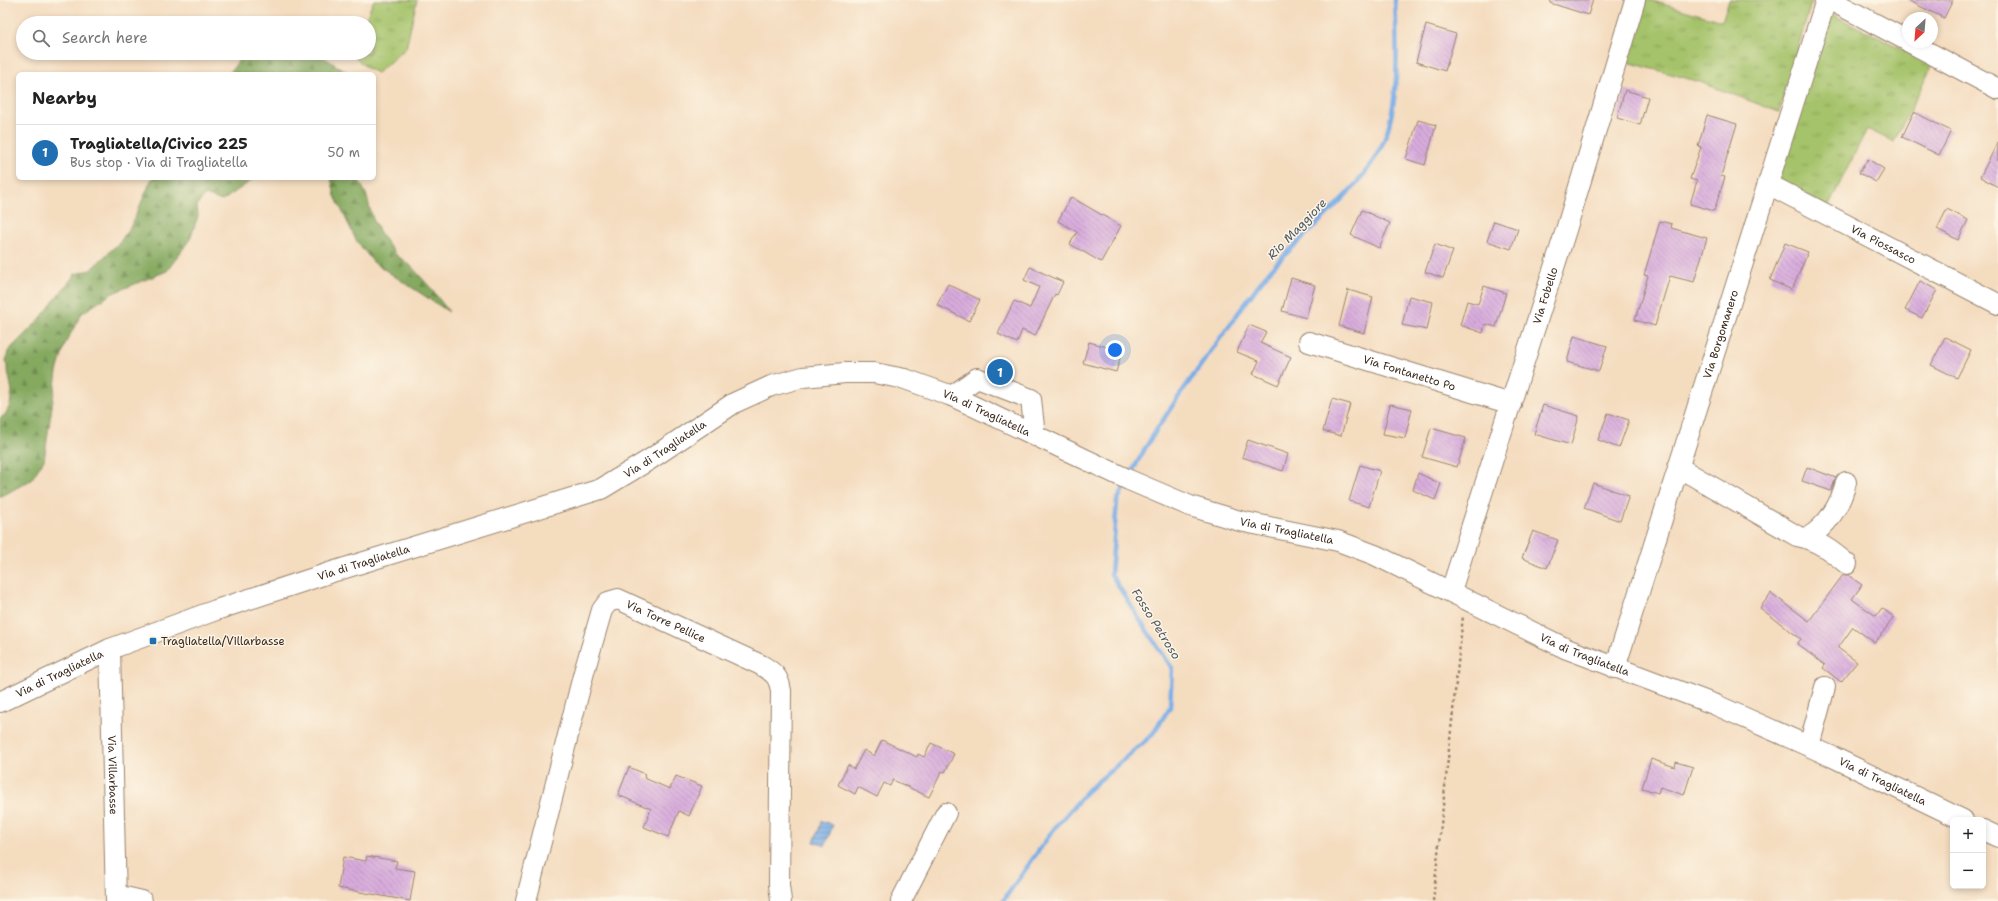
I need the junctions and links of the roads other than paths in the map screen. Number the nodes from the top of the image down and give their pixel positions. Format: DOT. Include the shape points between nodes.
graph roads {
  1 [pos="1634,0"];
  2 [pos="1826,0"];
  3 [pos="1830,0"];
  4 [pos="1902,38"];
  5 [pos="1920,48"];
  6 [pos="1998,89"];
  7 [pos="1768,184"];
  8 [pos="1998,304"];
  9 [pos="1309,342"];
  10 [pos="952,396"];
  11 [pos="1510,404"];
  12 [pos="1035,436"];
  13 [pos="1678,467"];
  14 [pos="1846,482"];
  15 [pos="1807,538"];
  16 [pos="1847,564"];
  17 [pos="1458,594"];
  18 [pos="110,649"];
  19 [pos="1614,668"];
  20 [pos="1824,687"];
  21 [pos="0,702"];
  22 [pos="1809,746"];
  23 [pos="946,813"];
  24 [pos="1957,817"];
  25 [pos="1986,831"];
  26 [pos="1998,837"];
  27 [pos="116,898"];
  28 [pos="142,901"];
  29 [pos="526,901"];
  30 [pos="781,901"];
  31 [pos="901,901"];
  1 -- 11 [label="street, Via Fobello" via="1566,230"];
  2 -- 7 [label="street, Via Borgomanero"];
  3 -- 4 [label="street"];
  5 -- 6 [label="street"];
  7 -- 8 [label="street, Via Piossasco"];
  7 -- 13 [label="street, Via Borgomanero"];
  9 -- 11 [label="street, Via Fontanetto Po"];
  10 -- 12 [label="street, Via di Tragliatella"];
  10 -- 12 [label="street" via="977,378 1031,399"];
  10 -- 18 [label="street, Via di Tragliatella" via="906,379 874,373 803,377 771,386 734,403 601,489 325,574"];
  11 -- 17 [label="street, Via Fobello"];
  12 -- 17 [label="street, Via di Tragliatella" via="1112,473 1190,506 1350,546"];
  13 -- 15 [label="street" via="1796,536"];
  13 -- 19 [label="street, Via Borgomanero"];
  14 -- 15 [label="street" via="1843,496 1829,518"];
  15 -- 16 [label="street" via="1819,543"];
  17 -- 19 [label="street, Via di Tragliatella" via="1550,642"];
  18 -- 21 [label="street, Via di Tragliatella"];
  18 -- 27 [label="street, Via Villarbasse"];
  19 -- 22 [label="street, Via di Tragliatella" via="1716,705"];
  20 -- 22 [label="street"];
  22 -- 24 [label="street, Via di Tragliatella"];
  23 -- 31 [label="street"];
  25 -- 26 [label="street"];
  27 -- 28 [label="street"];
  29 -- 30 [label="street, Via Torre Pellice" via="602,610 608,602 618,598 761,665 774,673 779,680"];
}
